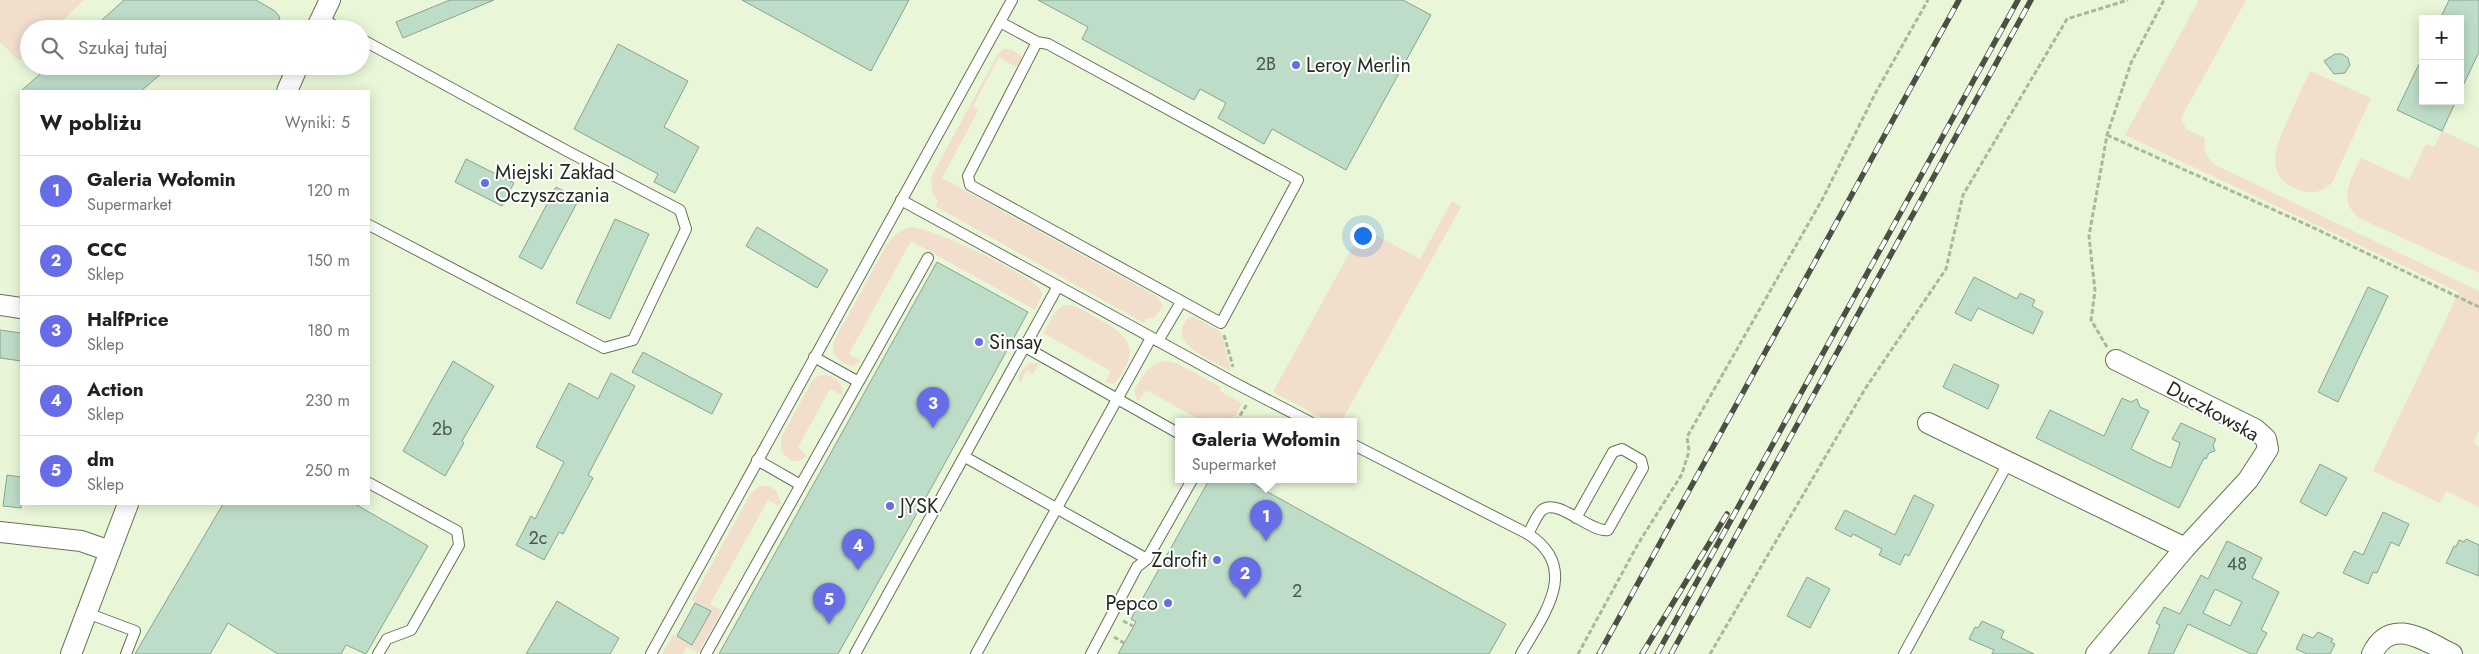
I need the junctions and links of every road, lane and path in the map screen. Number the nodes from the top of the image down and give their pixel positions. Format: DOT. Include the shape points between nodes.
graph roads {
  1 [pos="330,0"];
  2 [pos="1012,0"];
  3 [pos="1928,0"];
  4 [pos="2128,0"];
  5 [pos="2164,0"];
  6 [pos="320,20"];
  7 [pos="1000,22"];
  8 [pos="1037,42"];
  9 [pos="370,44"];
  10 [pos="294,75"];
  11 [pos="287,90"];
  12 [pos="2107,135"];
  13 [pos="901,200"];
  14 [pos="370,226"];
  15 [pos="928,258"];
  16 [pos="1058,286"];
  17 [pos="1181,302"];
  18 [pos="0,304"];
  19 [pos="2479,307"];
  20 [pos="20,308"];
  21 [pos="1221,323"];
  22 [pos="1155,340"];
  23 [pos="1025,347"];
  24 [pos="814,357"];
  25 [pos="2116,360"];
  26 [pos="1235,373"];
  27 [pos="857,381"];
  28 [pos="1118,399"];
  29 [pos="1247,403"];
  30 [pos="1238,418"];
  31 [pos="1302,418"];
  32 [pos="1928,423"];
  33 [pos="1175,430"];
  34 [pos="1357,447"];
  35 [pos="965,456"];
  36 [pos="757,460"];
  37 [pos="2009,460"];
  38 [pos="1190,483"];
  39 [pos="370,484"];
  40 [pos="800,484"];
  41 [pos="128,505"];
  42 [pos="1057,509"];
  43 [pos="1576,518"];
  44 [pos="0,532"];
  45 [pos="1528,534"];
  46 [pos="2185,548"];
  47 [pos="110,551"];
  48 [pos="1147,559"];
  49 [pos="87,613"];
  50 [pos="1122,621"];
  51 [pos="1133,626"];
  52 [pos="1112,637"];
  53 [pos="1124,643"];
  54 [pos="72,654"];
  55 [pos="126,654"];
  56 [pos="378,654"];
  57 [pos="651,654"];
  58 [pos="706,654"];
  59 [pos="855,654"];
  60 [pos="976,654"];
  61 [pos="1091,654"];
  62 [pos="1521,654"];
  63 [pos="1578,654"];
  64 [pos="1710,654"];
  65 [pos="1904,654"];
  66 [pos="2096,654"];
  67 [pos="2372,654"];
  68 [pos="2452,654"];
  1 -- 6 [label="street"];
  2 -- 7 [label="lane"];
  3 -- 63 [label="path" via="1876,92 1823,198 1687,437 1689,451 1682,474 1638,544"];
  4 -- 64 [label="path" via="2067,19 1963,195 1946,269 1864,389"];
  5 -- 12 [label="path" via="2131,63"];
  7 -- 8 [label="lane"];
  7 -- 13 [label="lane"];
  8 -- 17 [label="lane" via="968,176 970,185"];
  8 -- 21 [label="lane" via="1048,44 1298,180"];
  9 -- 14 [label="lane" via="680,210 686,230 633,340 604,348"];
  10 -- 11 [label="street"];
  12 -- 19 [label="path"];
  12 -- 25 [label="path" via="2089,236 2096,291 2091,320"];
  13 -- 16 [label="lane"];
  13 -- 24 [label="lane"];
  15 -- 27 [label="lane"];
  16 -- 22 [label="lane"];
  16 -- 23 [label="lane"];
  17 -- 21 [label="lane"];
  17 -- 22 [label="lane"];
  18 -- 20 [label="street"];
  21 -- 26 [label="path"];
  22 -- 28 [label="lane"];
  22 -- 31 [label="lane"];
  23 -- 28 [label="lane"];
  23 -- 35 [label="lane"];
  24 -- 27 [label="lane"];
  24 -- 36 [label="lane"];
  25 -- 46 [label="street, Duczkowska" via="2242,416 2266,439 2267,454 2248,480"];
  27 -- 40 [label="lane"];
  28 -- 33 [label="lane"];
  28 -- 42 [label="lane"];
  29 -- 30 [label="path"];
  32 -- 37 [label="street"];
  34 -- 45 [label="lane"];
  35 -- 42 [label="lane"];
  35 -- 59 [label="lane"];
  36 -- 40 [label="lane"];
  36 -- 57 [label="lane"];
  37 -- 46 [label="street"];
  37 -- 65 [label="lane"];
  38 -- 48 [label="lane"];
  39 -- 56 [label="lane" via="457,531 459,545 411,630 387,639"];
  40 -- 58 [label="lane"];
  41 -- 47 [label="street"];
  42 -- 48 [label="lane"];
  42 -- 60 [label="lane"];
  43 -- 43 [label="lane" via="1602,531 1608,530 1643,468 1641,460 1622,448 1613,452"];
  43 -- 45 [label="lane" via="1549,507 1542,511"];
  44 -- 47 [label="street" via="81,541"];
  45 -- 62 [label="lane" via="1549,550 1554,564 1554,594"];
  46 -- 66 [label="street, Duczkowska"];
  47 -- 49 [label="street"];
  48 -- 61 [label="lane" via="1137,567"];
  49 -- 54 [label="street"];
  49 -- 55 [label="lane" via="135,631"];
  50 -- 51 [label="path"];
  52 -- 53 [label="path"];
  67 -- 68 [label="street" via="2385,637 2407,632"];
}
